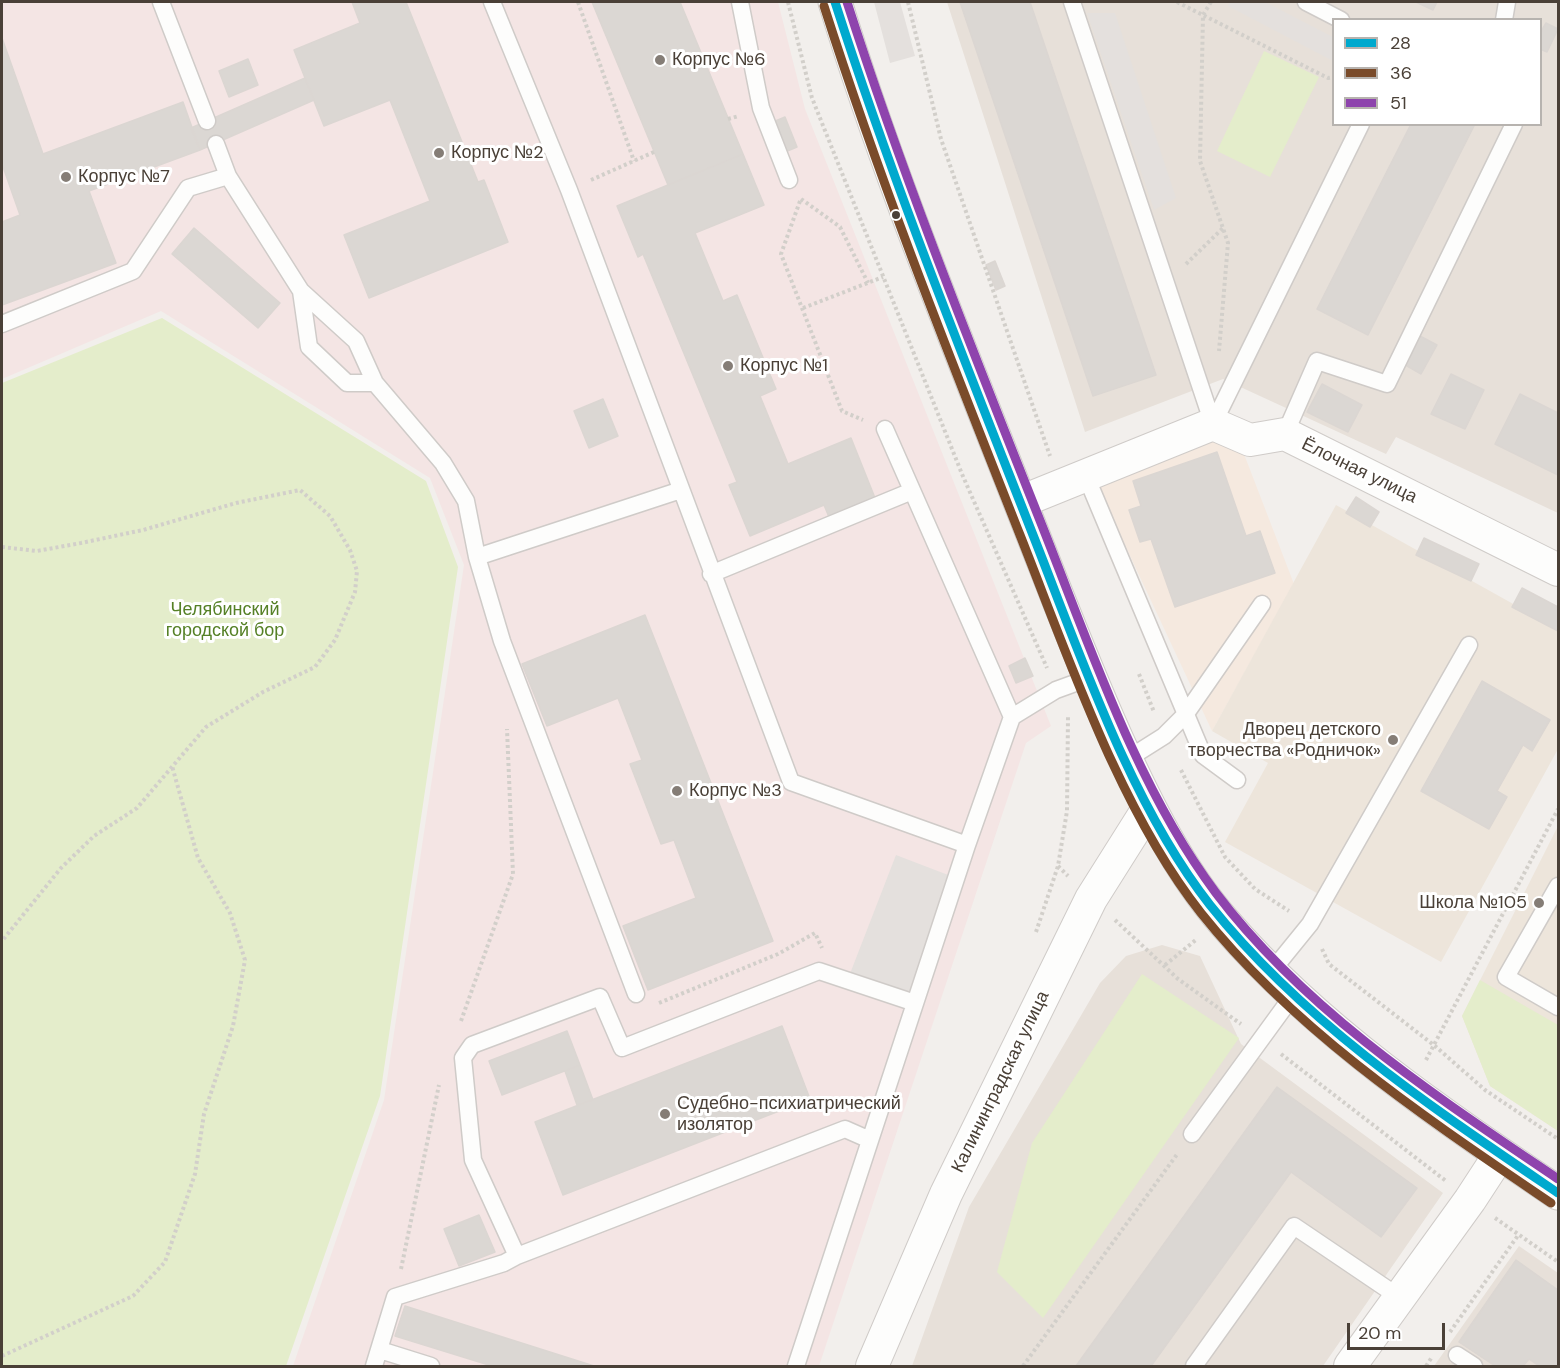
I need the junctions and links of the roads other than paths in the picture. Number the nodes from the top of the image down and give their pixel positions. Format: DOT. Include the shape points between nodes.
graph roads {
  1 [pos="161,2"];
  2 [pos="492,2"];
  3 [pos="740,2"];
  4 [pos="835,2"];
  5 [pos="1072,2"];
  6 [pos="1306,2"];
  7 [pos="1508,2"];
  8 [pos="1337,18"];
  9 [pos="1504,18"];
  10 [pos="207,121"];
  11 [pos="1360,126"];
  12 [pos="1513,126"];
  13 [pos="216,144"];
  14 [pos="228,176"];
  15 [pos="789,180"];
  16 [pos="301,291"];
  17 [pos="2,324"];
  18 [pos="375,383"];
  19 [pos="1213,424"];
  20 [pos="885,429"];
  21 [pos="1285,434"];
  22 [pos="1086,476"];
  23 [pos="681,490"];
  24 [pos="912,490"];
  25 [pos="1020,502"];
  26 [pos="477,557"];
  27 [pos="1558,570"];
  28 [pos="711,574"];
  29 [pos="1262,604"];
  30 [pos="1469,645"];
  31 [pos="1089,678"];
  32 [pos="1185,716"];
  33 [pos="1012,717"];
  34 [pos="1126,760"];
  35 [pos="1237,780"];
  36 [pos="1149,807"];
  37 [pos="967,844"];
  38 [pos="1558,886"];
  39 [pos="1270,972"];
  40 [pos="636,994"];
  41 [pos="1294,994"];
  42 [pos="915,1003"];
  43 [pos="1558,1006"];
  44 [pos="1192,1134"];
  45 [pos="870,1140"];
  46 [pos="1500,1154"];
  47 [pos="1558,1193"];
  48 [pos="517,1256"];
  49 [pos="1399,1297"];
  50 [pos="380,1350"];
  51 [pos="1457,1355"];
  52 [pos="374,1366"];
  53 [pos="430,1366"];
  54 [pos="796,1366"];
  55 [pos="872,1366"];
  56 [pos="1194,1366"];
  57 [pos="1350,1366"];
  58 [pos="1474,1366"];
  1 -- 10 [label="lane"];
  2 -- 23 [label="lane" via="569,190"];
  3 -- 15 [label="lane" via="761,108"];
  4 -- 25 [label="street" via="904,209"];
  5 -- 19 [label="lane"];
  6 -- 8 [label="lane"];
  7 -- 9 [label="lane"];
  11 -- 19 [label="lane"];
  12 -- 21 [label="lane" via="1388,384 1317,361"];
  13 -- 14 [label="lane"];
  14 -- 16 [label="lane"];
  14 -- 17 [label="lane" via="188,188 133,271"];
  16 -- 18 [label="lane" via="356,341"];
  16 -- 18 [label="lane" via="309,347 347,382"];
  18 -- 26 [label="lane" via="443,463 466,501"];
  19 -- 21 [label="street, Ёлочная улица" via="1250,440"];
  19 -- 22 [label="street"];
  20 -- 24 [label="lane"];
  21 -- 27 [label="street, Ёлочная улица"];
  22 -- 25 [label="street"];
  22 -- 32 [label="lane"];
  23 -- 26 [label="lane"];
  23 -- 28 [label="lane"];
  24 -- 28 [label="lane"];
  24 -- 33 [label="lane"];
  25 -- 31 [label="street"];
  26 -- 40 [label="lane" via="501,641"];
  28 -- 37 [label="lane" via="791,782"];
  29 -- 32 [label="lane"];
  30 -- 39 [label="lane" via="1310,924"];
  31 -- 33 [label="lane" via="1056,690"];
  31 -- 34 [label="street"];
  32 -- 34 [label="lane" via="1164,736"];
  32 -- 35 [label="lane" via="1203,755"];
  33 -- 37 [label="lane"];
  34 -- 36 [label="street"];
  36 -- 39 [label="street" via="1178,860 1222,920"];
  36 -- 55 [label="street, Калининградская улица" via="1091,899 946,1194"];
  37 -- 42 [label="lane"];
  38 -- 43 [label="lane" via="1506,977"];
  39 -- 41 [label="street"];
  41 -- 44 [label="lane"];
  41 -- 46 [label="street" via="1407,1088"];
  42 -- 45 [label="lane"];
  42 -- 48 [label="lane" via="819,971 622,1048 600,997 472,1045 463,1058 473,1161"];
  45 -- 48 [label="lane" via="845,1129"];
  45 -- 54 [label="lane"];
  46 -- 47 [label="street"];
  46 -- 49 [label="street"];
  48 -- 50 [label="lane" via="395,1297"];
  49 -- 56 [label="lane" via="1294,1226"];
  49 -- 57 [label="street"];
  50 -- 52 [label="lane"];
  50 -- 53 [label="lane"];
  51 -- 58 [label="lane"];
}
